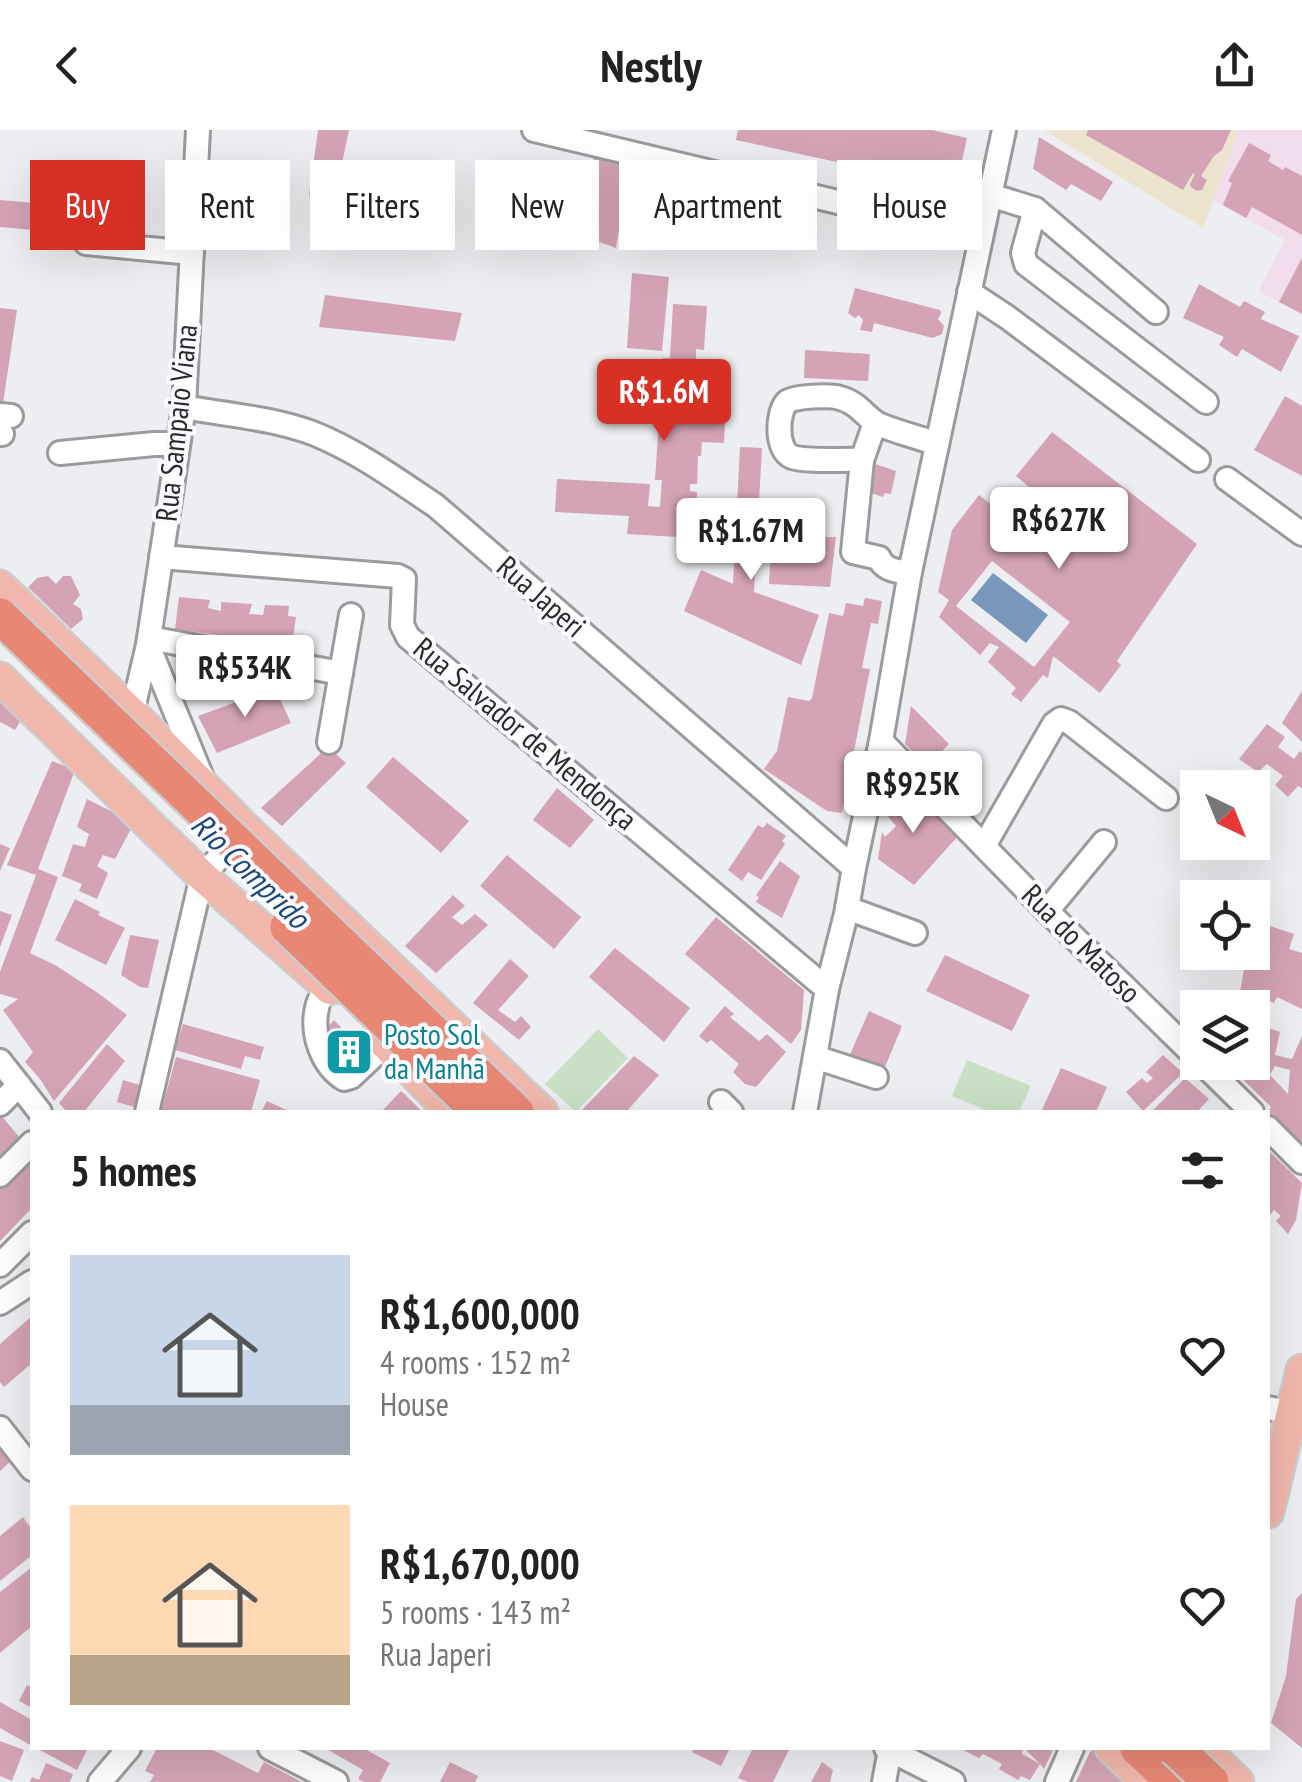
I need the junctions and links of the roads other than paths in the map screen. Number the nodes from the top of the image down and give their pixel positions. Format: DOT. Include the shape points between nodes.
graph roads {
  1 [pos="198,130"];
  2 [pos="534,130"];
  3 [pos="1003,130"];
  4 [pos="606,139"];
  5 [pos="990,195"];
  6 [pos="837,199"];
  7 [pos="1035,209"];
  8 [pos="982,231"];
  9 [pos="145,248"];
  10 [pos="978,250"];
  11 [pos="192,252"];
  12 [pos="969,292"];
  13 [pos="1156,312"];
  14 [pos="1206,402"];
  15 [pos="184,407"];
  16 [pos="876,423"];
  17 [pos="178,444"];
  18 [pos="937,444"];
  19 [pos="60,453"];
  20 [pos="862,460"];
  21 [pos="1198,460"];
  22 [pos="1228,479"];
  23 [pos="1302,534"];
  24 [pos="161,557"];
  25 [pos="910,572"];
  26 [pos="0,586"];
  27 [pos="351,615"];
  28 [pos="0,616"];
  29 [pos="148,642"];
  30 [pos="0,648"];
  31 [pos="341,672"];
  32 [pos="0,678"];
  33 [pos="132,714"];
  34 [pos="328,742"];
  35 [pos="882,742"];
  36 [pos="88,762"];
  37 [pos="207,788"];
  38 [pos="1166,798"];
  39 [pos="246,829"];
  40 [pos="1104,842"];
  41 [pos="984,846"];
  42 [pos="854,868"];
  43 [pos="202,876"];
  44 [pos="847,908"];
  45 [pos="1047,911"];
  46 [pos="915,933"];
  47 [pos="374,950"];
  48 [pos="330,989"];
  49 [pos="827,989"];
  50 [pos="1180,1042"];
  51 [pos="386,1044"];
  52 [pos="816,1056"];
  53 [pos="0,1061"];
  54 [pos="876,1077"];
  55 [pos="1219,1080"];
  56 [pos="18,1085"];
  57 [pos="0,1104"];
  58 [pos="38,1110"];
  59 [pos="147,1110"];
  60 [pos="449,1110"];
  61 [pos="478,1110"];
  62 [pos="514,1110"];
  63 [pos="540,1110"];
  64 [pos="809,1110"];
  65 [pos="1250,1110"];
  66 [pos="1270,1130"];
  67 [pos="30,1145"];
  68 [pos="1302,1162"];
  69 [pos="0,1175"];
  70 [pos="30,1236"];
  71 [pos="0,1264"];
  72 [pos="30,1283"];
  73 [pos="0,1303"];
  74 [pos="1302,1370"];
  75 [pos="1280,1410"];
  76 [pos="0,1428"];
  77 [pos="30,1467"];
  78 [pos="1270,1495"];
  79 [pos="127,1750"];
  80 [pos="274,1750"];
  81 [pos="888,1750"];
  82 [pos="890,1750"];
  83 [pos="1071,1750"];
  84 [pos="1113,1750"];
  85 [pos="1140,1750"];
  86 [pos="1181,1750"];
  87 [pos="1210,1763"];
  88 [pos="100,1782"];
  89 [pos="336,1782"];
  90 [pos="884,1782"];
  91 [pos="953,1782"];
  92 [pos="1057,1782"];
  93 [pos="1147,1782"];
  94 [pos="1174,1782"];
  95 [pos="1238,1782"];
  1 -- 11 [label="street, Rua Sampaio Viana"];
  2 -- 4 [label="street"];
  3 -- 5 [label="street"];
  4 -- 6 [label="street"];
  5 -- 7 [label="street"];
  5 -- 8 [label="street"];
  7 -- 13 [label="street"];
  7 -- 14 [label="street" via="1026,264"];
  9 -- 11 [label="street"];
  10 -- 12 [label="street"];
  11 -- 15 [label="street, Rua Sampaio Viana"];
  12 -- 18 [label="street"];
  12 -- 21 [label="street"];
  15 -- 17 [label="street, Rua Sampaio Viana"];
  15 -- 42 [label="street, Rua Japeri" via="317,435 436,506"];
  16 -- 18 [label="street"];
  16 -- 20 [label="street"];
  16 -- 20 [label="street" via="839,397 792,398 782,410 784,452"];
  17 -- 19 [label="street"];
  17 -- 24 [label="street, Rua Sampaio Viana"];
  18 -- 25 [label="street"];
  20 -- 25 [label="street" via="853,552"];
  22 -- 23 [label="street"];
  24 -- 29 [label="street, Rua Sampaio Viana"];
  24 -- 49 [label="street, Rua Salvador de Mendonça" via="404,579 402,625 408,636"];
  25 -- 35 [label="street"];
  26 -- 33 [label="main road"];
  27 -- 31 [label="street"];
  28 -- 62 [label="highway, bridge"];
  29 -- 31 [label="street"];
  29 -- 33 [label="street, Rua Sampaio Viana"];
  29 -- 37 [label="street"];
  30 -- 61 [label="highway, bridge"];
  31 -- 34 [label="street"];
  32 -- 36 [label="main road"];
  33 -- 36 [label="main road"];
  33 -- 37 [label="main road"];
  35 -- 41 [label="street, Rua do Matoso"];
  35 -- 42 [label="street"];
  36 -- 43 [label="main road"];
  37 -- 39 [label="main road"];
  38 -- 41 [label="street" via="1061,719"];
  39 -- 43 [label="street"];
  39 -- 47 [label="main road"];
  40 -- 45 [label="street"];
  41 -- 45 [label="street, Rua do Matoso"];
  42 -- 44 [label="street"];
  43 -- 48 [label="main road"];
  43 -- 59 [label="street"];
  44 -- 46 [label="street"];
  44 -- 49 [label="street"];
  45 -- 50 [label="street, Rua do Matoso"];
  47 -- 48 [label="main road, bridge"];
  47 -- 63 [label="main road"];
  48 -- 51 [label="main road"];
  48 -- 51 [label="street" via="317,1006 318,1036 326,1063 340,1077 351,1077"];
  49 -- 52 [label="street"];
  51 -- 60 [label="main road"];
  52 -- 54 [label="street"];
  52 -- 64 [label="street"];
  53 -- 56 [label="street"];
  55 -- 65 [label="street, Rua do Matoso"];
  56 -- 57 [label="street"];
  56 -- 58 [label="street"];
  66 -- 68 [label="street"];
  67 -- 69 [label="street"];
  70 -- 71 [label="street"];
  72 -- 73 [label="street"];
  74 -- 75 [label="main road"];
  75 -- 78 [label="main road"];
  76 -- 77 [label="street"];
  79 -- 88 [label="street"];
  80 -- 89 [label="street"];
  81 -- 90 [label="street"];
  82 -- 91 [label="street"];
  83 -- 92 [label="street"];
  84 -- 93 [label="main road"];
  85 -- 94 [label="highway"];
  86 -- 87 [label="highway, bridge"];
  87 -- 95 [label="main road"];
}
